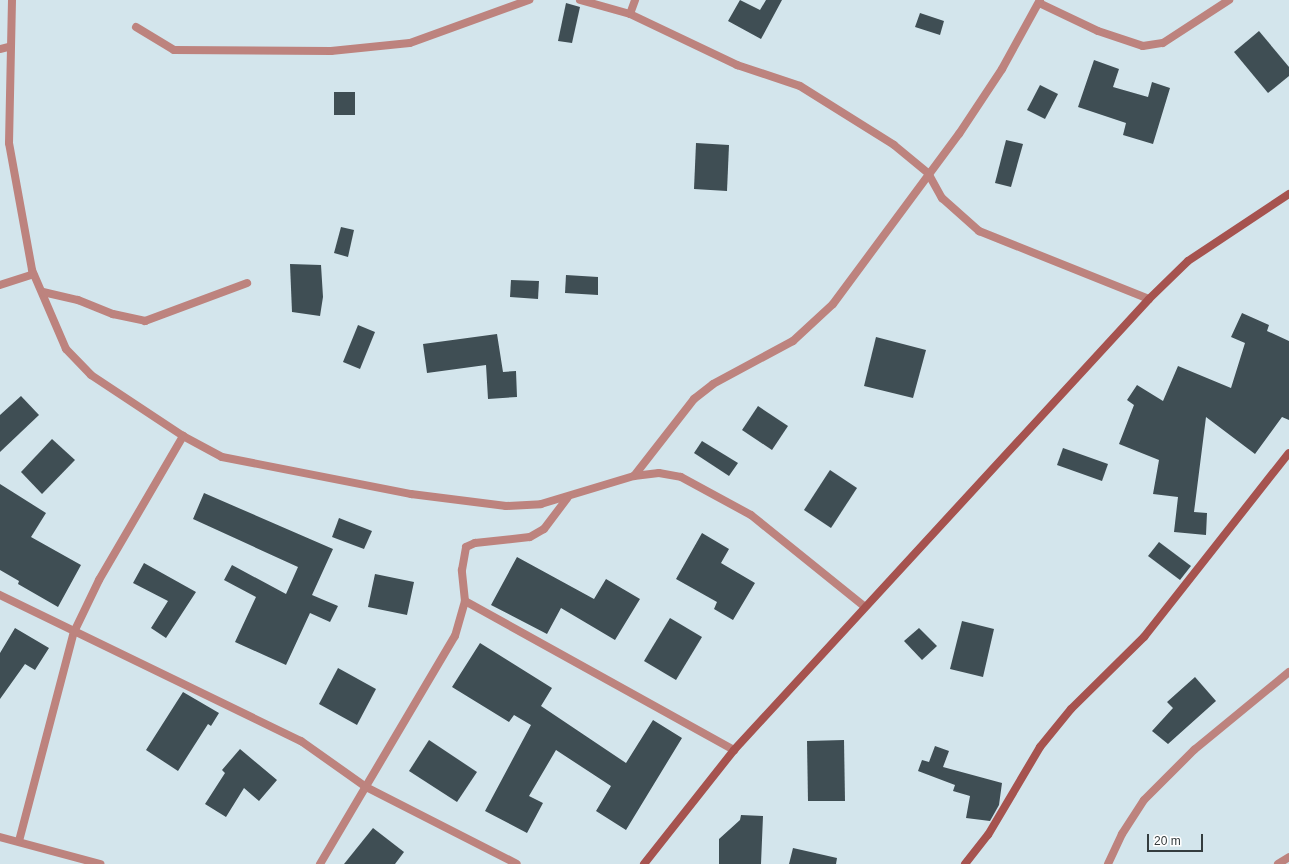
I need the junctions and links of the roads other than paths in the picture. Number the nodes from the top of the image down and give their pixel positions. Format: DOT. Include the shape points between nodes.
graph roads {
  1 [pos="12,0"];
  2 [pos="529,0"];
  3 [pos="580,0"];
  4 [pos="635,0"];
  5 [pos="1229,0"];
  6 [pos="1040,2"];
  7 [pos="630,14"];
  8 [pos="136,27"];
  9 [pos="9,47"];
  10 [pos="0,49"];
  11 [pos="928,174"];
  12 [pos="1289,194"];
  13 [pos="33,274"];
  14 [pos="247,283"];
  15 [pos="0,285"];
  16 [pos="43,292"];
  17 [pos="1148,299"];
  18 [pos="182,436"];
  19 [pos="1289,453"];
  20 [pos="634,476"];
  21 [pos="567,498"];
  22 [pos="0,595"];
  23 [pos="465,601"];
  24 [pos="865,607"];
  25 [pos="74,632"];
  26 [pos="1289,672"];
  27 [pos="734,750"];
  28 [pos="366,787"];
  29 [pos="0,837"];
  30 [pos="19,841"];
  31 [pos="1289,857"];
  32 [pos="100,864"];
  33 [pos="320,864"];
  34 [pos="517,864"];
  35 [pos="644,864"];
  36 [pos="965,864"];
  37 [pos="1108,864"];
  38 [pos="1278,864"];
  1 -- 9 [label="street"];
  2 -- 8 [label="street" via="410,43 331,51 174,50"];
  3 -- 7 [label="street"];
  4 -- 7 [label="street"];
  5 -- 6 [label="street" via="1163,43 1143,46 1098,31"];
  6 -- 11 [label="street" via="1002,69"];
  7 -- 11 [label="street" via="737,65 800,86 894,145"];
  9 -- 10 [label="street"];
  9 -- 13 [label="street" via="9,143"];
  11 -- 17 [label="street" via="942,198 980,231"];
  11 -- 20 [label="street" via="820,318 793,341 713,384 694,399"];
  12 -- 17 [label="street" via="1188,262"];
  13 -- 15 [label="street"];
  13 -- 16 [label="street"];
  14 -- 16 [label="street" via="145,321 113,314 78,300"];
  16 -- 18 [label="street" via="66,349 91,375"];
  17 -- 24 [label="street"];
  18 -- 21 [label="street" via="222,457 411,494 506,506 541,504"];
  18 -- 25 [label="street" via="99,580"];
  19 -- 36 [label="street" via="1144,637 1071,709 1040,747 988,835"];
  20 -- 21 [label="street"];
  20 -- 24 [label="street" via="659,473 681,477 750,515"];
  21 -- 23 [label="street" via="544,530 530,537 476,543 466,547 462,570"];
  22 -- 25 [label="street"];
  23 -- 27 [label="street"];
  23 -- 28 [label="street" via="455,636"];
  24 -- 27 [label="street"];
  25 -- 28 [label="street" via="302,741"];
  25 -- 30 [label="street"];
  26 -- 37 [label="street" via="1194,750 1144,800 1122,834"];
  27 -- 35 [label="street"];
  28 -- 33 [label="street"];
  28 -- 34 [label="street"];
  29 -- 30 [label="street"];
  30 -- 32 [label="street"];
  31 -- 38 [label="street"];
}
